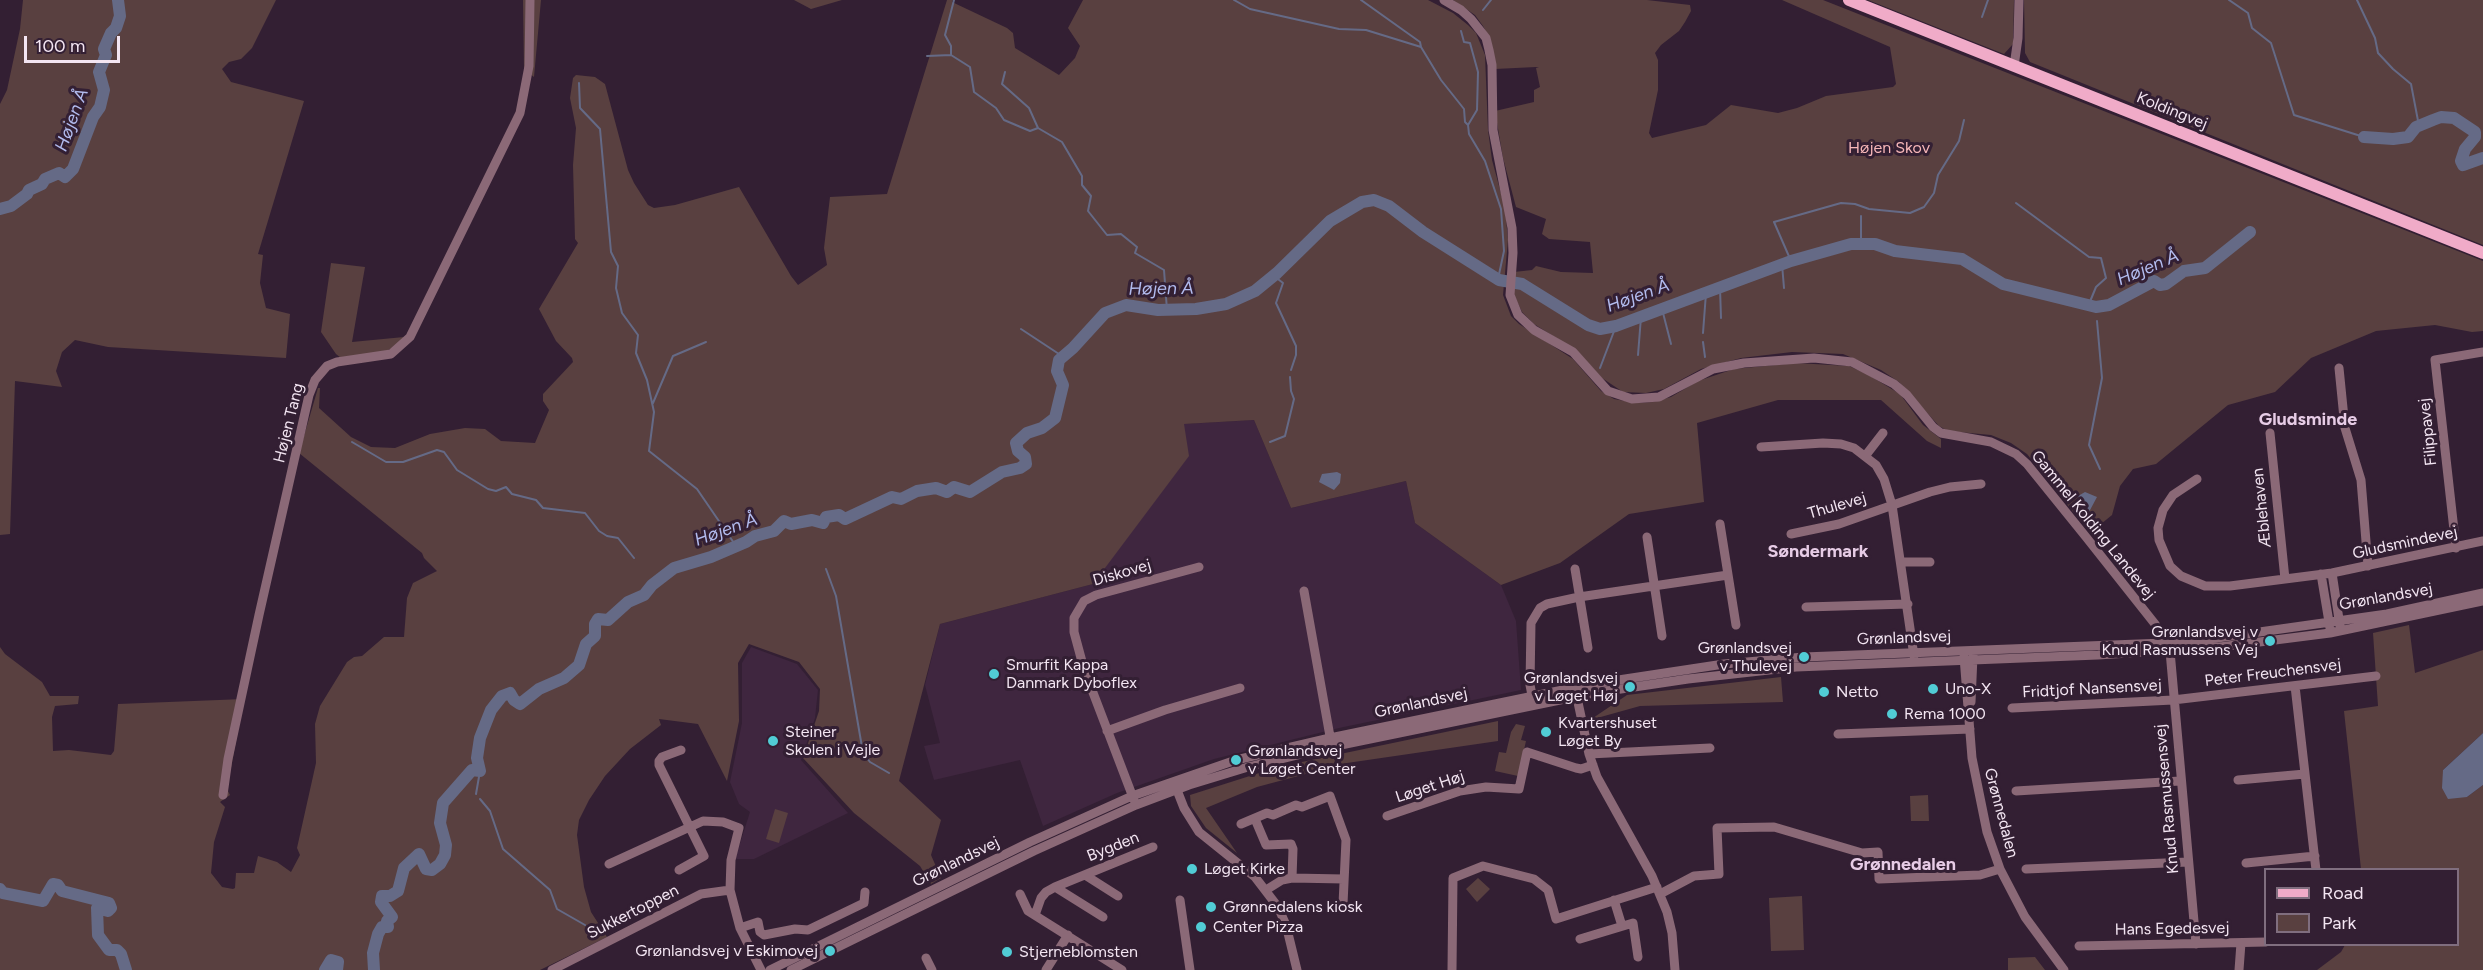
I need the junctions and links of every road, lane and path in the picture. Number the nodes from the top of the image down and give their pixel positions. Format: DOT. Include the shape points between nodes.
graph roads {
  1 [pos="530,0"];
  2 [pos="1444,0"];
  3 [pos="1849,0"];
  4 [pos="2019,0"];
  5 [pos="2014,66"];
  6 [pos="2483,252"];
  7 [pos="2483,352"];
  8 [pos="2339,368"];
  9 [pos="1883,433"];
  10 [pos="2270,433"];
  11 [pos="1761,447"];
  12 [pos="1866,455"];
  13 [pos="2197,479"];
  14 [pos="1981,484"];
  15 [pos="1892,505"];
  16 [pos="1720,524"];
  17 [pos="1791,534"];
  18 [pos="1647,537"];
  19 [pos="2483,541"];
  20 [pos="2456,548"];
  21 [pos="1901,562"];
  22 [pos="1930,562"];
  23 [pos="2368,566"];
  24 [pos="1198,567"];
  25 [pos="1575,569"];
  26 [pos="2332,573"];
  27 [pos="2321,574"];
  28 [pos="1728,575"];
  29 [pos="2285,579"];
  30 [pos="1654,586"];
  31 [pos="1304,591"];
  32 [pos="2483,593"];
  33 [pos="1579,597"];
  34 [pos="2483,601"];
  35 [pos="1908,604"];
  36 [pos="1806,607"];
  37 [pos="2340,621"];
  38 [pos="2329,622"];
  39 [pos="1736,625"];
  40 [pos="2341,631"];
  41 [pos="2330,633"];
  42 [pos="1662,636"];
  43 [pos="2164,643"];
  44 [pos="1588,648"];
  45 [pos="2170,651"];
  46 [pos="1968,656"];
  47 [pos="1914,657"];
  48 [pos="2376,676"];
  49 [pos="2295,686"];
  50 [pos="1240,688"];
  51 [pos="1576,692"];
  52 [pos="1533,700"];
  53 [pos="2173,700"];
  54 [pos="2012,708"];
  55 [pos="1969,727"];
  56 [pos="1107,731"];
  57 [pos="1838,734"];
  58 [pos="1331,742"];
  59 [pos="1710,748"];
  60 [pos="681,750"];
  61 [pos="1589,754"];
  62 [pos="1593,765"];
  63 [pos="2305,774"];
  64 [pos="2238,780"];
  65 [pos="2180,781"];
  66 [pos="1175,785"];
  67 [pos="2016,791"];
  68 [pos="223,795"];
  69 [pos="1134,800"];
  70 [pos="1387,816"];
  71 [pos="1255,819"];
  72 [pos="1241,824"];
  73 [pos="690,826"];
  74 [pos="1153,847"];
  75 [pos="2315,856"];
  76 [pos="2188,862"];
  77 [pos="2246,863"];
  78 [pos="609,864"];
  79 [pos="2316,868"];
  80 [pos="2000,869"];
  81 [pos="2026,869"];
  82 [pos="678,870"];
  83 [pos="1085,875"];
  84 [pos="1292,878"];
  85 [pos="1344,879"];
  86 [pos="1055,887"];
  87 [pos="730,890"];
  88 [pos="1266,890"];
  89 [pos="1659,891"];
  90 [pos="865,892"];
  91 [pos="1020,894"];
  92 [pos="1118,896"];
  93 [pos="1180,900"];
  94 [pos="1614,900"];
  95 [pos="1343,904"];
  96 [pos="1038,917"];
  97 [pos="1103,917"];
  98 [pos="1622,926"];
  99 [pos="740,928"];
  100 [pos="1035,929"];
  101 [pos="1068,935"];
  102 [pos="1580,939"];
  103 [pos="2264,942"];
  104 [pos="2241,943"];
  105 [pos="2196,944"];
  106 [pos="2079,946"];
  107 [pos="1638,957"];
  108 [pos="926,958"];
  109 [pos="805,963"];
  110 [pos="552,970"];
  111 [pos="761,970"];
  112 [pos="770,970"];
  113 [pos="791,970"];
  114 [pos="932,970"];
  115 [pos="1046,970"];
  116 [pos="1120,970"];
  117 [pos="1190,970"];
  118 [pos="1297,970"];
  119 [pos="1452,970"];
  120 [pos="1675,970"];
  121 [pos="2064,970"];
  122 [pos="2239,970"];
  1 -- 68 [label="street, Højen Tang" via="529,66 520,113 410,337 391,354 327,366 309,395"];
  2 -- 43 [label="street, Gammel Kolding Landevej" via="1472,19 1486,38 1489,50 1493,130 1512,228 1510,301 1524,322 1573,352 1608,391 1632,399 1659,397 1713,369 1744,363 1835,358 1868,368 1907,395 1941,433 1991,442 2027,464 2155,624"];
  3 -- 5 [label="main road, Koldingvej"];
  4 -- 5 [label="street"];
  5 -- 6 [label="main road, Koldingvej"];
  7 -- 20 [label="street, Filippavej" via="2435,360"];
  8 -- 23 [label="street" via="2345,428 2361,480"];
  9 -- 12 [label="street"];
  10 -- 29 [label="street, Æblehaven"];
  11 -- 12 [label="street" via="1834,443"];
  12 -- 15 [label="street, Thulevej" via="1884,479"];
  13 -- 29 [label="street, Gludsmindevej" via="2173,495 2163,510 2159,540 2170,566 2181,576 2205,586"];
  14 -- 15 [label="street, Thulevej" via="1940,489"];
  15 -- 17 [label="street, Thulevej" via="1839,524"];
  15 -- 21 [label="street, Thulevej"];
  16 -- 28 [label="street"];
  18 -- 30 [label="street"];
  19 -- 20 [label="street, Gludsmindevej"];
  20 -- 23 [label="street, Gludsmindevej"];
  21 -- 22 [label="street"];
  21 -- 35 [label="street, Thulevej"];
  23 -- 26 [label="street, Gludsmindevej"];
  24 -- 56 [label="street, Diskovej" via="1096,595 1076,612 1074,632"];
  25 -- 33 [label="street"];
  26 -- 27 [label="street, Gludsmindevej"];
  26 -- 37 [label="street, Gludsmindevej"];
  27 -- 29 [label="street, Gludsmindevej"];
  27 -- 38 [label="street"];
  28 -- 30 [label="street"];
  28 -- 39 [label="street"];
  30 -- 33 [label="street"];
  30 -- 42 [label="street"];
  31 -- 58 [label="street"];
  32 -- 37 [label="street, Grønlandsvej"];
  33 -- 44 [label="street"];
  33 -- 52 [label="street" via="1547,604 1534,615"];
  34 -- 40 [label="street, Grønlandsvej"];
  35 -- 36 [label="street"];
  35 -- 47 [label="street, Thulevej"];
  37 -- 38 [label="street, Grønlandsvej"];
  37 -- 40 [label="street, Gludsmindevej"];
  38 -- 41 [label="street"];
  38 -- 43 [label="street, Grønlandsvej"];
  40 -- 41 [label="street, Grønlandsvej"];
  41 -- 45 [label="street, Grønlandsvej"];
  43 -- 45 [label="street, Gammel Kolding Landevej"];
  43 -- 46 [label="street, Grønlandsvej"];
  45 -- 46 [label="street, Grønlandsvej"];
  45 -- 53 [label="street, Knud Rasmussensvej"];
  46 -- 47 [label="street, Grønlandsvej"];
  46 -- 55 [label="street, Grønnedalen"];
  47 -- 51 [label="street, Grønlandsvej"];
  48 -- 49 [label="street, Peter Freuchensvej"];
  49 -- 53 [label="street, Peter Freuchensvej"];
  49 -- 63 [label="street"];
  50 -- 56 [label="street"];
  51 -- 52 [label="street, Grønlandsvej"];
  51 -- 61 [label="street"];
  52 -- 58 [label="street, Grønlandsvej"];
  53 -- 54 [label="street, Fridtjof Nansensvej"];
  53 -- 65 [label="street, Knud Rasmussensvej"];
  55 -- 57 [label="street"];
  55 -- 80 [label="street, Grønnedalen" via="1980,806"];
  56 -- 69 [label="street, Diskovej"];
  58 -- 66 [label="street, Grønlandsvej"];
  59 -- 61 [label="street"];
  60 -- 73 [label="street, Sukkertoppen" via="662,758 659,765"];
  61 -- 62 [label="street"];
  62 -- 70 [label="street, Løget Høj" via="1581,769 1527,752 1519,789 1484,787 1460,791"];
  62 -- 89 [label="street"];
  63 -- 64 [label="street"];
  63 -- 75 [label="street"];
  65 -- 67 [label="street"];
  65 -- 76 [label="street, Knud Rasmussensvej"];
  66 -- 69 [label="street, Grønlandsvej"];
  66 -- 88 [label="street" via="1199,831"];
  69 -- 109 [label="street, Grønlandsvej" via="1030,842"];
  71 -- 72 [label="street"];
  71 -- 84 [label="street" via="1266,845 1291,843"];
  71 -- 85 [label="street" via="1330,796 1345,833"];
  73 -- 78 [label="street"];
  73 -- 82 [label="street, Sukkertoppen" via="704,856"];
  73 -- 87 [label="street" via="713,821 739,828 731,860"];
  74 -- 83 [label="street, Bygden"];
  75 -- 77 [label="street"];
  75 -- 79 [label="street"];
  76 -- 81 [label="street"];
  76 -- 105 [label="street, Knud Rasmussensvej"];
  80 -- 89 [label="street, Grønnedalen" via="1980,875 1879,879 1878,852 1862,853 1764,826 1717,828 1719,874 1694,876"];
  80 -- 121 [label="street, Grønnedalen" via="2025,917"];
  83 -- 86 [label="street, Bygden"];
  83 -- 92 [label="street, Bygden"];
  84 -- 85 [label="street"];
  84 -- 88 [label="street"];
  85 -- 95 [label="street"];
  86 -- 96 [label="street, Bygden" via="1041,898"];
  86 -- 97 [label="street"];
  87 -- 99 [label="street"];
  87 -- 110 [label="street, Sukkertoppen" via="701,894"];
  88 -- 118 [label="street" via="1286,925"];
  89 -- 94 [label="street"];
  89 -- 120 [label="street" via="1672,933"];
  90 -- 99 [label="street" via="864,903 808,930 779,930 764,935 758,922"];
  91 -- 96 [label="street" via="1028,911"];
  93 -- 117 [label="street"];
  94 -- 98 [label="street"];
  94 -- 119 [label="street" via="1556,918 1548,890 1534,879 1483,866 1453,878"];
  96 -- 100 [label="street, Bygden"];
  96 -- 101 [label="street"];
  98 -- 102 [label="street"];
  98 -- 107 [label="street" via="1633,923"];
  99 -- 111 [label="street"];
  101 -- 115 [label="street"];
  101 -- 116 [label="street"];
  103 -- 104 [label="street, Hans Egedesvej"];
  104 -- 105 [label="street, Hans Egedesvej"];
  104 -- 122 [label="street"];
  105 -- 106 [label="street, Hans Egedesvej"];
  108 -- 114 [label="street"];
  109 -- 112 [label="street, Grønlandsvej"];
  109 -- 113 [label="street, Grønlandsvej"];
}
